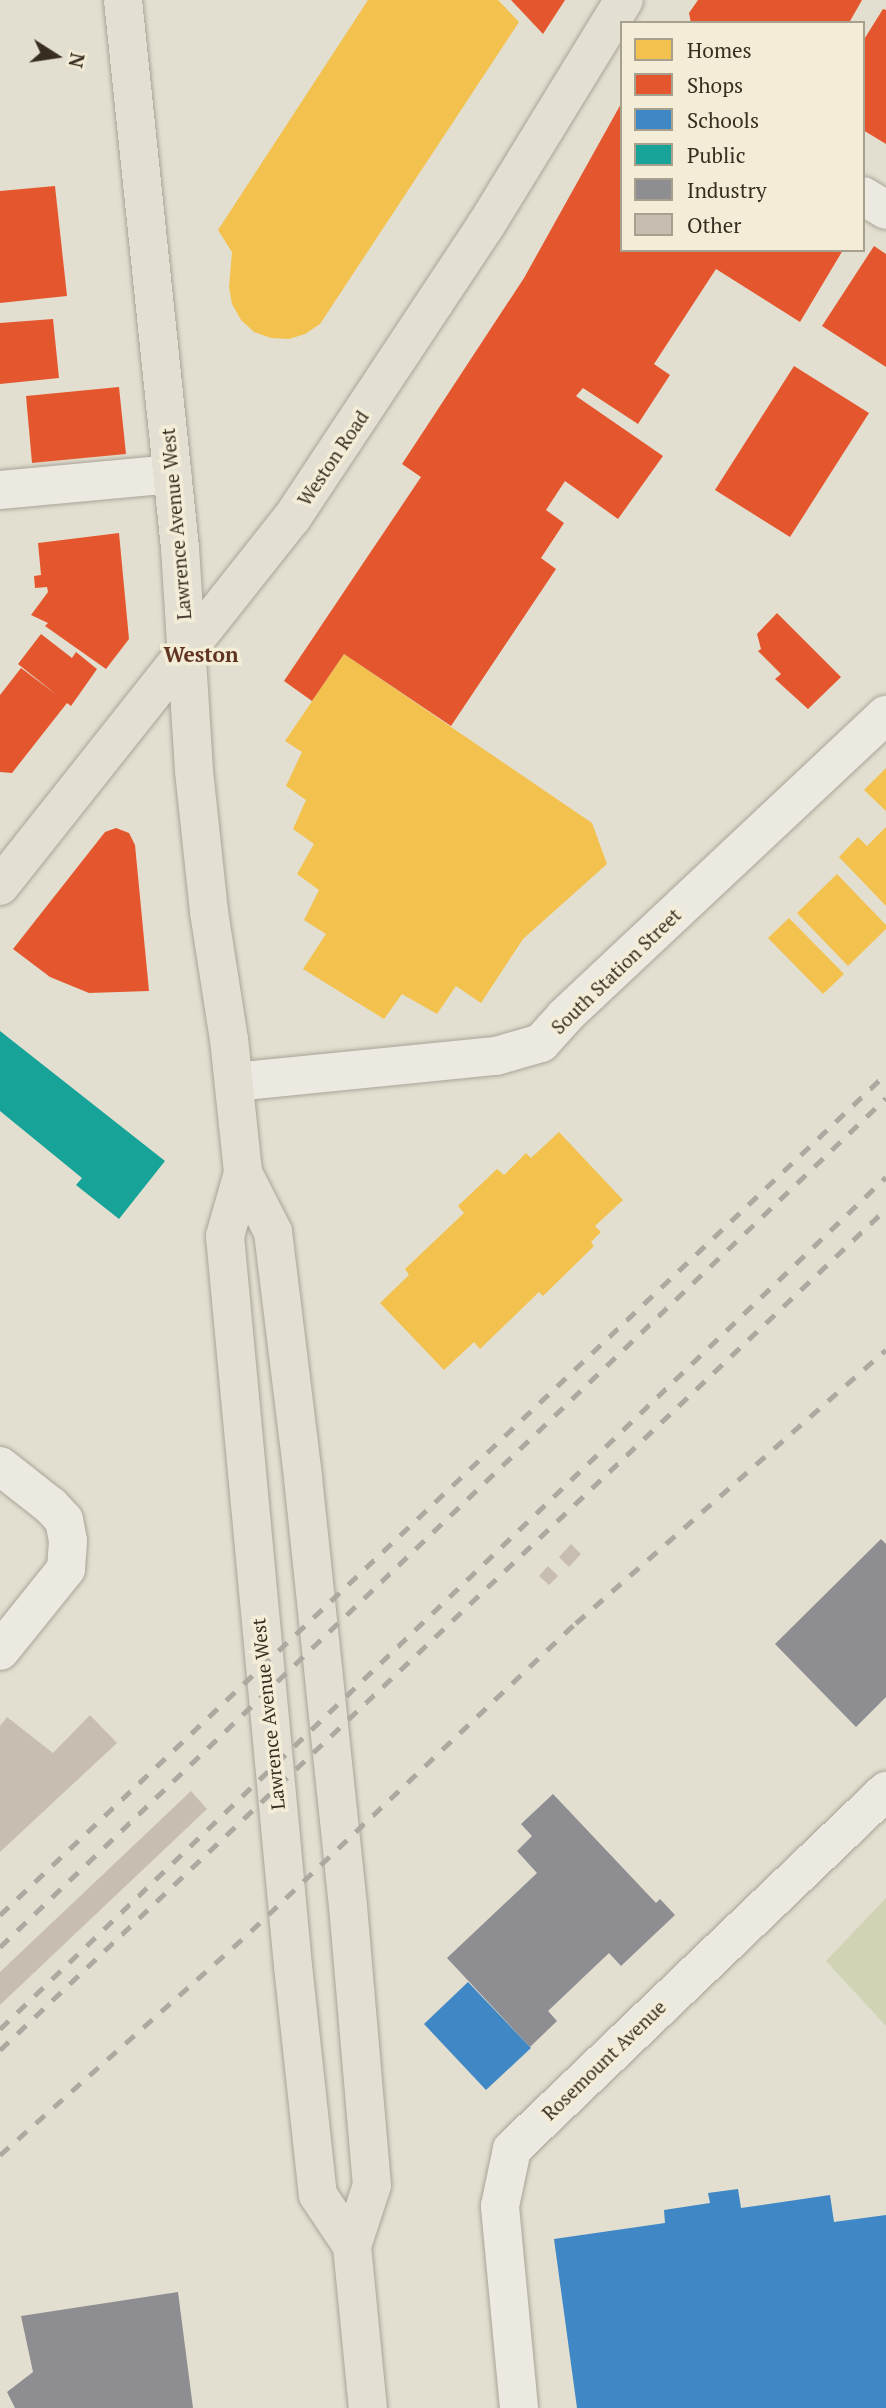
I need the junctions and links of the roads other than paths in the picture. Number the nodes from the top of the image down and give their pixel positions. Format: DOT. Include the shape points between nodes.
graph roads {
  1 [pos="123,0"];
  2 [pos="617,24"];
  3 [pos="865,197"];
  4 [pos="886,211"];
  5 [pos="172,474"];
  6 [pos="0,490"];
  7 [pos="187,652"];
  8 [pos="886,715"];
  9 [pos="0,886"];
  10 [pos="234,1082"];
  11 [pos="243,1173"];
  12 [pos="0,1466"];
  13 [pos="0,1651"];
  14 [pos="886,1791"];
  15 [pos="352,2246"];
  16 [pos="368,2408"];
  17 [pos="519,2408"];
  1 -- 5 [label="main road, Lawrence Avenue West"];
  2 -- 7 [label="main road, Weston Road" via="340,448 262,559"];
  3 -- 4 [label="street"];
  5 -- 6 [label="street"];
  5 -- 7 [label="main road, Lawrence Avenue West"];
  7 -- 9 [label="main road, Weston Road"];
  7 -- 10 [label="main road, Lawrence Avenue West" via="207,899"];
  8 -- 10 [label="street, South Station Street" via="541,1043 496,1056"];
  10 -- 11 [label="main road, Lawrence Avenue West"];
  11 -- 15 [label="main road, Lawrence Avenue West" via="273,1232 348,1906 372,2185"];
  11 -- 15 [label="main road, Lawrence Avenue West" via="225,1236 293,1966 318,2195"];
  12 -- 13 [label="street" via="64,1520 68,1541 66,1569"];
  14 -- 17 [label="street, Rosemount Avenue" via="512,2149 500,2206"];
  15 -- 16 [label="main road, Lawrence Avenue West"];
}
